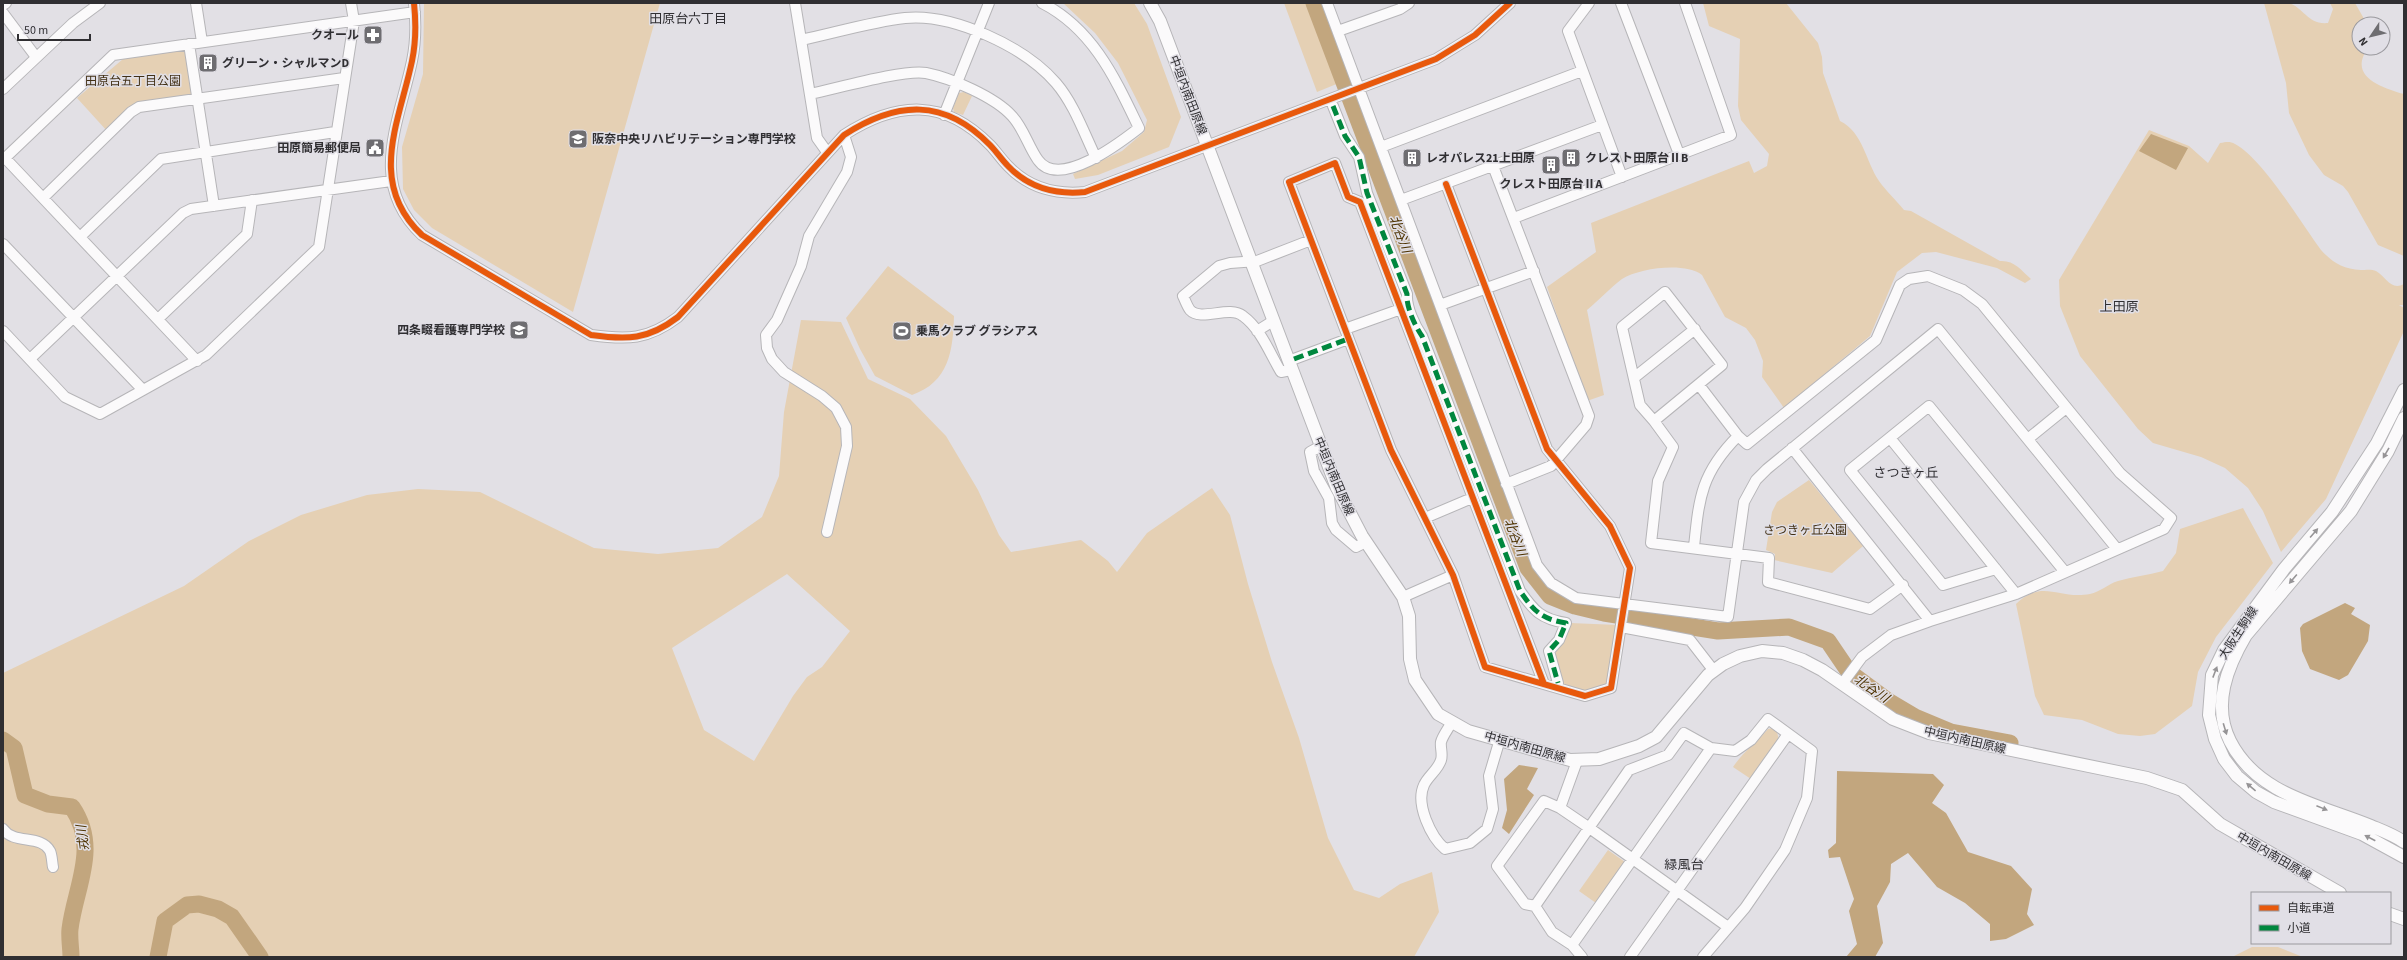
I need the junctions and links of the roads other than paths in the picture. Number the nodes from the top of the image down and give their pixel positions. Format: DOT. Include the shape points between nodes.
graph roads {
  1 [pos="6,3"];
  2 [pos="100,3"];
  3 [pos="196,3"];
  4 [pos="351,3"];
  5 [pos="795,3"];
  6 [pos="989,3"];
  7 [pos="1042,3"];
  8 [pos="1150,3"];
  9 [pos="1327,3"];
  10 [pos="1409,3"];
  11 [pos="1510,3"];
  12 [pos="1589,3"];
  13 [pos="1621,3"];
  14 [pos="1685,3"];
  15 [pos="3,5"];
  16 [pos="415,8"];
  17 [pos="3,13"];
  18 [pos="354,21"];
  19 [pos="978,31"];
  20 [pos="1338,32"];
  21 [pos="801,40"];
  22 [pos="202,42"];
  23 [pos="189,44"];
  24 [pos="36,57"];
  25 [pos="1582,71"];
  26 [pos="344,78"];
  27 [pos="957,83"];
  28 [pos="3,88"];
  29 [pos="1357,88"];
  30 [pos="810,94"];
  31 [pos="197,99"];
  32 [pos="1333,106"];
  33 [pos="944,115"];
  34 [pos="1602,125"];
  35 [pos="335,132"];
  36 [pos="844,134"];
  37 [pos="1207,146"];
  38 [pos="1381,147"];
  39 [pos="828,152"];
  40 [pos="205,153"];
  41 [pos="1679,154"];
  42 [pos="1096,158"];
  43 [pos="4,159"];
  44 [pos="1493,166"];
  45 [pos="1622,177"];
  46 [pos="390,181"];
  47 [pos="1446,184"];
  48 [pos="327,191"];
  49 [pos="44,197"];
  50 [pos="252,200"];
  51 [pos="1401,200"];
  52 [pos="214,206"];
  53 [pos="1514,218"];
  54 [pos="81,236"];
  55 [pos="1310,240"];
  56 [pos="3,244"];
  57 [pos="1250,262"];
  58 [pos="1534,271"];
  59 [pos="118,276"];
  60 [pos="1486,288"];
  61 [pos="1440,305"];
  62 [pos="1401,309"];
  63 [pos="74,317"];
  64 [pos="158,319"];
  65 [pos="1272,321"];
  66 [pos="1695,329"];
  67 [pos="3,331"];
  68 [pos="1257,331"];
  69 [pos="1346,334"];
  70 [pos="30,359"];
  71 [pos="197,361"];
  72 [pos="1292,364"];
  73 [pos="1635,377"];
  74 [pos="1699,385"];
  75 [pos="143,390"];
  76 [pos="2404,390"];
  77 [pos="2066,408"];
  78 [pos="2404,418"];
  79 [pos="1654,420"];
  80 [pos="1738,436"];
  81 [pos="1890,438"];
  82 [pos="2028,438"];
  83 [pos="1321,446"];
  84 [pos="1792,448"];
  85 [pos="1556,462"];
  86 [pos="1506,484"];
  87 [pos="1472,498"];
  88 [pos="1425,518"];
  89 [pos="827,532"];
  90 [pos="1366,542"];
  91 [pos="1694,547"];
  92 [pos="2117,549"];
  93 [pos="1738,553"];
  94 [pos="2296,554"];
  95 [pos="2307,563"];
  96 [pos="1996,569"];
  97 [pos="2066,572"];
  98 [pos="1453,575"];
  99 [pos="1903,585"];
  100 [pos="2016,594"];
  101 [pos="1403,597"];
  102 [pos="1625,605"];
  103 [pos="1930,620"];
  104 [pos="1621,627"];
  105 [pos="1714,671"];
  106 [pos="1558,683"];
  107 [pos="1544,684"];
  108 [pos="1842,684"];
  109 [pos="1451,723"];
  110 [pos="1788,734"];
  111 [pos="1500,739"];
  112 [pos="1711,748"];
  113 [pos="1577,761"];
  114 [pos="1560,808"];
  115 [pos="1588,827"];
  116 [pos="3,829"];
  117 [pos="2404,842"];
  118 [pos="2404,857"];
  119 [pos="1632,859"];
  120 [pos="53,867"];
  121 [pos="1676,891"];
  122 [pos="2338,892"];
  123 [pos="1535,906"];
  124 [pos="2391,914"];
  125 [pos="2404,919"];
  126 [pos="1728,927"];
  127 [pos="1572,945"];
  128 [pos="1582,957"];
  129 [pos="1630,957"];
  130 [pos="1703,957"];
  1 -- 15 [label="street"];
  2 -- 24 [label="street" via="73,23"];
  3 -- 22 [label="street"];
  4 -- 18 [label="street"];
  5 -- 21 [label="street"];
  6 -- 19 [label="street"];
  7 -- 42 [label="street" via="1059,12 1093,44 1112,72 1139,128"];
  8 -- 37 [label="main road, 中垣内南田原線" via="1160,21"];
  9 -- 20 [label="street"];
  10 -- 20 [label="street" via="1400,9"];
  11 -- 29 [label="street" via="1491,23 1452,51"];
  12 -- 25 [label="street" via="1568,31"];
  13 -- 41 [label="street"];
  14 -- 41 [label="street" via="1731,135"];
  16 -- 18 [label="street"];
  16 -- 46 [label="street" via="413,59 390,155"];
  17 -- 24 [label="street"];
  18 -- 22 [label="street"];
  18 -- 26 [label="street"];
  19 -- 21 [label="street" via="944,20 904,18"];
  19 -- 27 [label="street"];
  19 -- 42 [label="street" via="1027,57 1056,83 1067,98"];
  20 -- 29 [label="street"];
  21 -- 30 [label="street"];
  22 -- 23 [label="street"];
  23 -- 31 [label="street"];
  23 -- 43 [label="street" via="112,55"];
  24 -- 28 [label="street"];
  25 -- 34 [label="street"];
  25 -- 38 [label="street"];
  26 -- 31 [label="street"];
  26 -- 35 [label="street"];
  27 -- 30 [label="street" via="925,72 912,72"];
  27 -- 33 [label="street"];
  27 -- 42 [label="street" via="998,103 1012,115 1039,162 1062,169 1078,166"];
  29 -- 37 [label="street"];
  29 -- 38 [label="street"];
  30 -- 39 [label="street" via="817,138"];
  31 -- 40 [label="street"];
  31 -- 49 [label="street" via="148,105 131,112"];
  32 -- 106 [label="street" via="1345,136 1359,157 1367,193 1407,294 1417,329 1422,336 1520,591 1538,614 1550,620 1566,623 1559,640 1549,651"];
  33 -- 36 [label="street" via="926,110 886,113"];
  33 -- 37 [label="street" via="978,134 1022,179 1043,189 1064,194 1085,192"];
  34 -- 44 [label="street"];
  34 -- 45 [label="street"];
  35 -- 40 [label="street"];
  35 -- 48 [label="street"];
  36 -- 39 [label="street"];
  36 -- 89 [label="street" via="851,157 847,172 809,236 801,266 777,320 766,335 767,348 772,359 784,372 836,408 846,427 847,446"];
  37 -- 57 [label="main road, 中垣内南田原線"];
  38 -- 51 [label="street"];
  39 -- 46 [label="street" via="678,317 649,335 633,338 591,335 422,235 408,222 399,207"];
  40 -- 52 [label="street"];
  40 -- 54 [label="street" via="162,159"];
  41 -- 45 [label="street"];
  43 -- 49 [label="street"];
  44 -- 47 [label="street"];
  44 -- 53 [label="street"];
  45 -- 53 [label="street"];
  46 -- 48 [label="street"];
  47 -- 51 [label="street"];
  47 -- 60 [label="street"];
  48 -- 50 [label="street"];
  48 -- 71 [label="street" via="319,247"];
  49 -- 54 [label="street"];
  50 -- 52 [label="street"];
  50 -- 64 [label="street" via="247,234"];
  51 -- 61 [label="street"];
  52 -- 59 [label="street" via="191,209 183,213"];
  53 -- 58 [label="street"];
  54 -- 59 [label="street"];
  55 -- 57 [label="street"];
  55 -- 62 [label="street" via="1289,182 1335,163 1348,197 1360,202"];
  55 -- 69 [label="street"];
  56 -- 63 [label="street"];
  57 -- 65 [label="main road, 中垣内南田原線"];
  57 -- 68 [label="street" via="1219,266 1183,296 1190,310 1197,315 1234,312 1243,315"];
  58 -- 60 [label="street"];
  58 -- 85 [label="street" via="1589,416 1586,425"];
  59 -- 63 [label="street"];
  59 -- 64 [label="street"];
  60 -- 61 [label="street"];
  60 -- 85 [label="street" via="1547,449"];
  61 -- 86 [label="street"];
  62 -- 69 [label="street"];
  62 -- 87 [label="street"];
  63 -- 70 [label="street"];
  63 -- 75 [label="street"];
  64 -- 71 [label="street"];
  65 -- 68 [label="street"];
  65 -- 72 [label="main road, 中垣内南田原線"];
  66 -- 73 [label="street"];
  66 -- 73 [label="street" via="1665,292 1622,327"];
  66 -- 74 [label="street" via="1722,365"];
  67 -- 70 [label="street"];
  68 -- 72 [label="street" via="1280,372"];
  69 -- 72 [label="street"];
  69 -- 88 [label="street" via="1391,450"];
  70 -- 75 [label="street" via="65,397 100,414"];
  71 -- 75 [label="street"];
  72 -- 83 [label="main road, 中垣内南田原線"];
  73 -- 79 [label="street" via="1640,405"];
  74 -- 79 [label="street"];
  74 -- 80 [label="street"];
  94 -- 76 [label="main road, 大阪生駒線, one-way" via="2336,506 2377,443"];
  77 -- 80 [label="street" via="1974,297 1928,276 1918,276 1900,285 1876,340 1747,444"];
  77 -- 82 [label="street"];
  77 -- 92 [label="street" via="2120,473 2171,518 2164,529"];
  78 -- 95 [label="main road, 大阪生駒線, one-way" via="2351,511"];
  79 -- 91 [label="street" via="1673,447 1658,481 1651,543"];
  80 -- 91 [label="street" via="1720,454 1706,480 1698,503"];
  81 -- 96 [label="street"];
  81 -- 96 [label="street" via="1850,470 1874,502 1943,585"];
  81 -- 97 [label="street" via="1929,406"];
  82 -- 84 [label="street" via="1938,329"];
  82 -- 92 [label="street"];
  83 -- 90 [label="main road, 中垣内南田原線" via="1340,494"];
  83 -- 90 [label="street" via="1310,452 1314,471 1329,498 1332,523 1336,530 1356,547"];
  84 -- 93 [label="street" via="1767,469 1750,490 1743,509"];
  84 -- 99 [label="street"];
  85 -- 86 [label="street"];
  85 -- 102 [label="street" via="1610,526 1630,568"];
  86 -- 102 [label="street" via="1537,565 1551,583 1576,598"];
  87 -- 88 [label="street"];
  87 -- 107 [label="street"];
  88 -- 98 [label="street"];
  90 -- 101 [label="main road, 中垣内南田原線"];
  91 -- 93 [label="street"];
  92 -- 97 [label="street"];
  93 -- 99 [label="street" via="1769,558 1768,582 1870,609"];
  93 -- 102 [label="street" via="1728,617"];
  94 -- 95 [label="main road"];
  118 -- 94 [label="main road, 大阪生駒線, one-way" via="2362,834 2274,802 2256,792 2237,776 2224,759 2215,739 2209,715 2212,676 2224,650 2239,627"];
  95 -- 117 [label="main road, 大阪生駒線, one-way" via="2246,635 2234,655 2226,678 2221,713 2227,734 2246,766 2274,787 2398,837"];
  96 -- 100 [label="street"];
  97 -- 100 [label="street"];
  98 -- 101 [label="street"];
  98 -- 107 [label="street" via="1485,667"];
  99 -- 103 [label="street"];
  100 -- 103 [label="street"];
  101 -- 109 [label="main road, 中垣内南田原線" via="1409,616 1410,659 1415,680 1438,714"];
  102 -- 104 [label="street"];
  103 -- 108 [label="street" via="1891,635 1862,658"];
  104 -- 105 [label="street" via="1690,640"];
  104 -- 107 [label="street" via="1612,688 1585,696"];
  105 -- 108 [label="main road, 中垣内南田原線" via="1740,656 1762,651 1783,653 1822,670"];
  105 -- 113 [label="main road, 中垣内南田原線" via="1694,690 1656,737 1620,753 1600,759"];
  108 -- 122 [label="main road, 中垣内南田原線" via="1893,719 1928,733 2147,778 2182,790 2220,824"];
  109 -- 111 [label="main road, 中垣内南田原線" via="1468,731"];
  109 -- 111 [label="street" via="1441,742 1441,760 1423,787 1422,795 1423,807 1433,834 1445,849 1470,843 1487,829 1493,809 1489,776"];
  110 -- 112 [label="street" via="1768,719 1751,740 1735,751"];
  110 -- 121 [label="street"];
  110 -- 126 [label="street" via="1812,751 1806,798 1785,850 1745,908"];
  111 -- 113 [label="main road, 中垣内南田原線" via="1550,756"];
  112 -- 115 [label="street" via="1684,733 1668,755 1629,770"];
  112 -- 119 [label="street"];
  113 -- 114 [label="street"];
  114 -- 115 [label="street"];
  114 -- 123 [label="street" via="1544,801 1497,866 1524,904"];
  115 -- 119 [label="street"];
  115 -- 123 [label="street"];
  116 -- 120 [label="street" via="7,835 43,844 50,851"];
  119 -- 121 [label="street"];
  119 -- 127 [label="street"];
  121 -- 126 [label="street"];
  121 -- 129 [label="street"];
  123 -- 127 [label="street" via="1552,932"];
  124 -- 125 [label="main road"];
  126 -- 130 [label="street"];
  127 -- 128 [label="street"];
}
